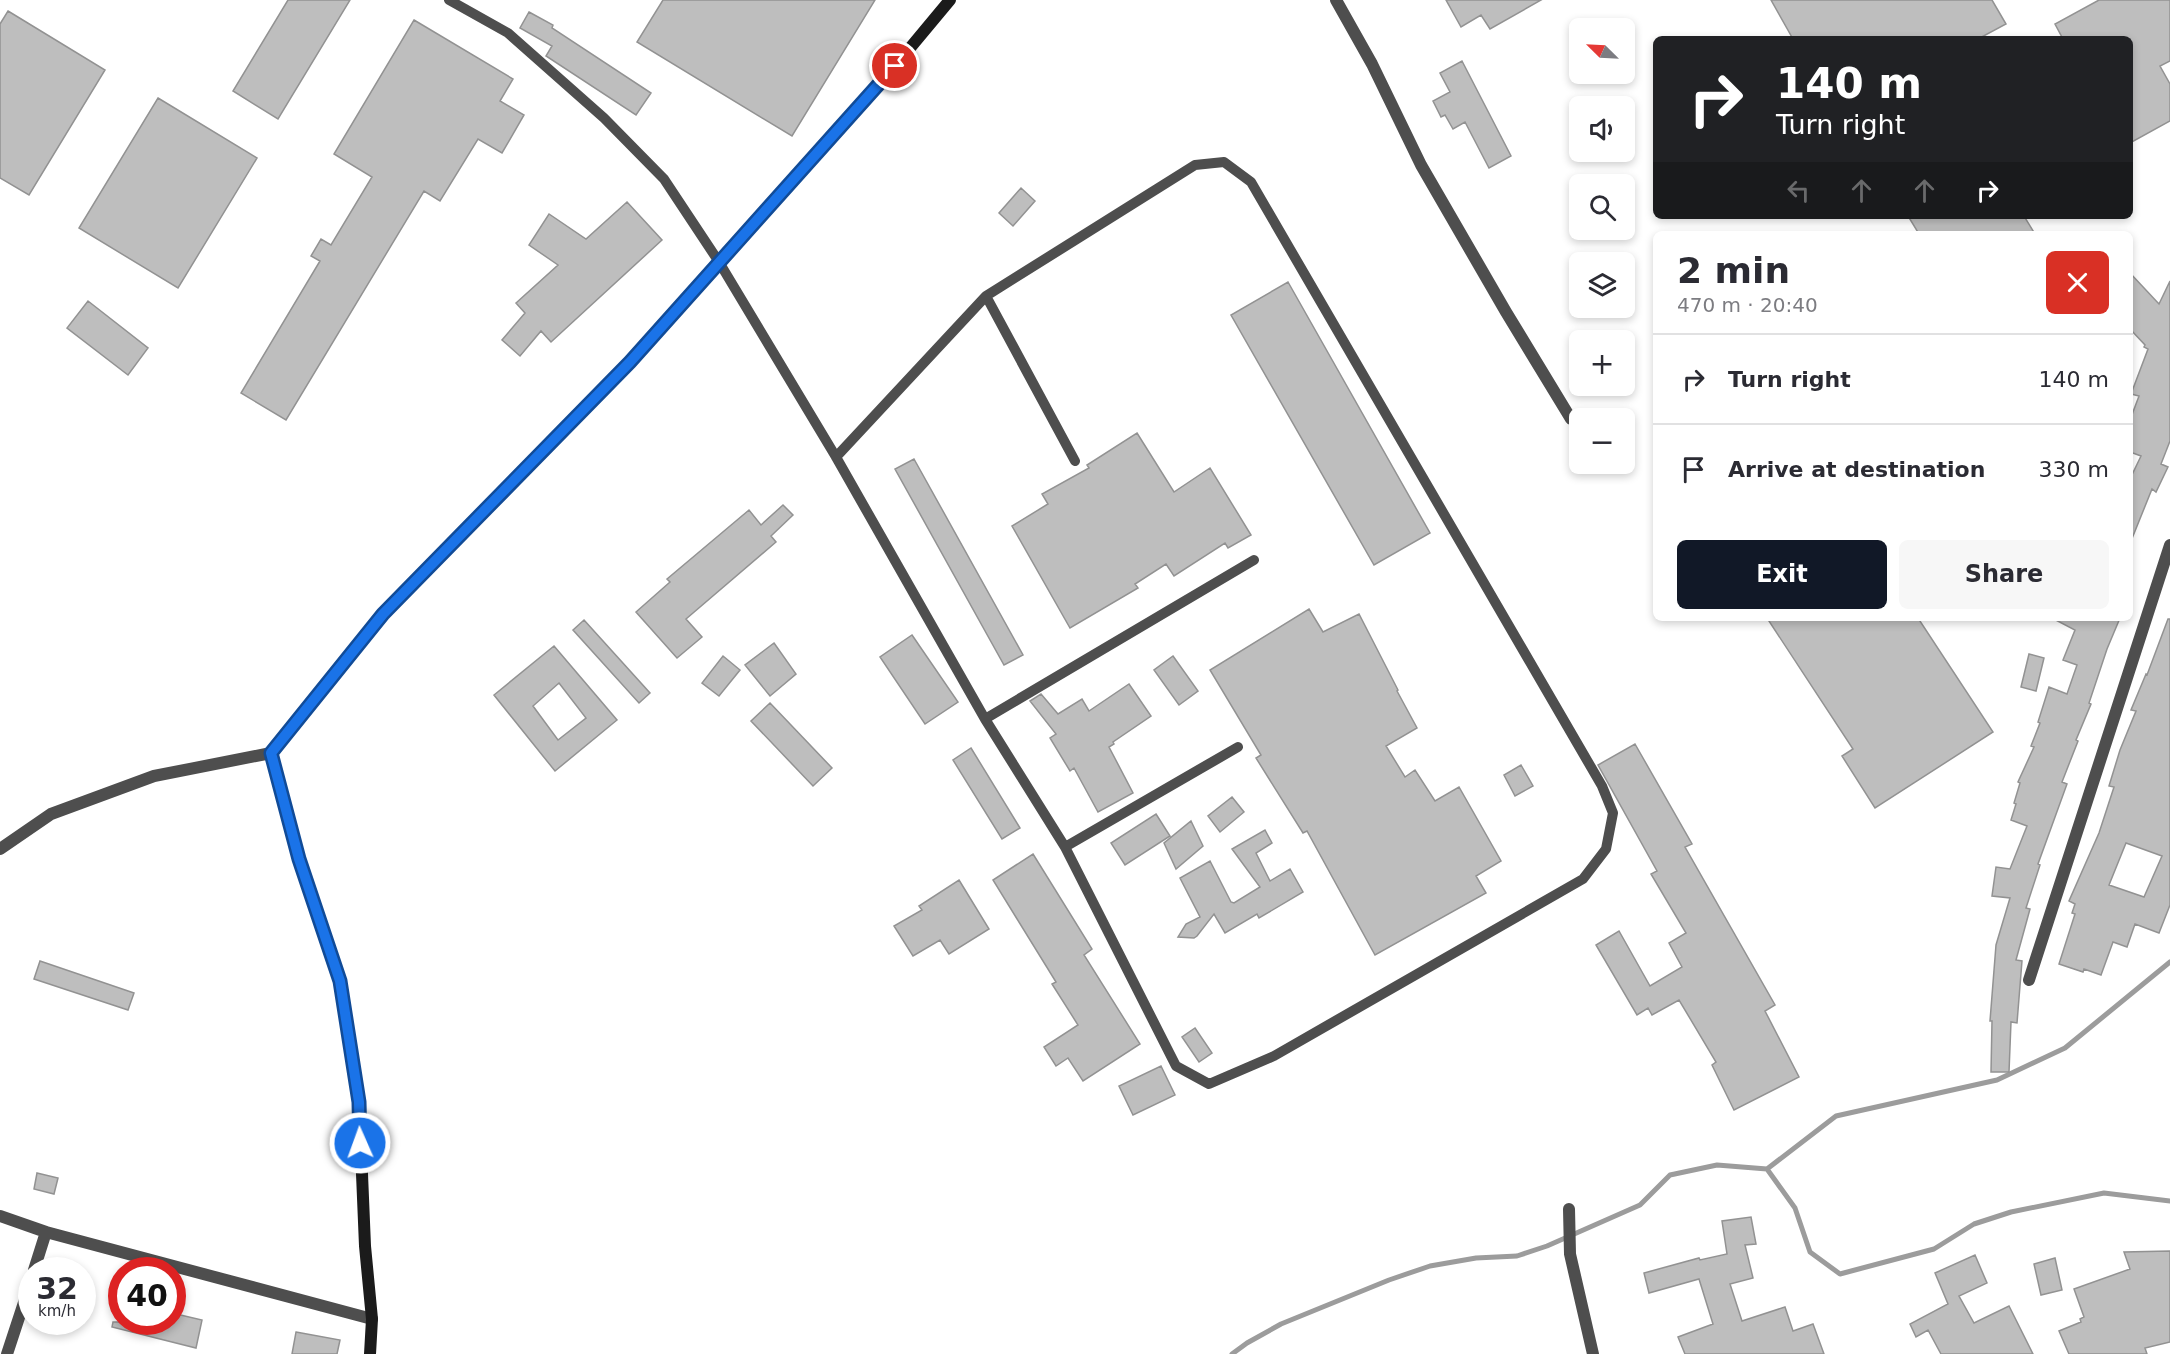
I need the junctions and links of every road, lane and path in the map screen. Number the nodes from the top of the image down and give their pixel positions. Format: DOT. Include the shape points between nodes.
graph roads {
  1 [pos="449,0"];
  2 [pos="950,0"];
  3 [pos="1336,0"];
  4 [pos="719,262"];
  5 [pos="986,296"];
  6 [pos="1569,416"];
  7 [pos="836,457"];
  8 [pos="1075,461"];
  9 [pos="2170,545"];
  10 [pos="1254,560"];
  11 [pos="985,719"];
  12 [pos="1238,747"];
  13 [pos="271,753"];
  14 [pos="1065,847"];
  15 [pos="0,849"];
  16 [pos="2029,980"];
  17 [pos="1569,1209"];
  18 [pos="0,1216"];
  19 [pos="46,1232"];
  20 [pos="38,1257"];
  21 [pos="372,1319"];
  22 [pos="18,1321"];
  23 [pos="7,1354"];
  24 [pos="370,1354"];
  25 [pos="1593,1354"];
  1 -- 4 [label="lane" via="508,33 604,118 664,178"];
  2 -- 4 [label="street"];
  3 -- 6 [label="street" via="1421,165"];
  4 -- 7 [label="lane"];
  4 -- 13 [label="street" via="630,362 383,614"];
  5 -- 7 [label="lane"];
  5 -- 8 [label="lane"];
  5 -- 14 [label="lane" via="1195,165 1224,162 1251,182 1596,776 1613,813 1606,849 1583,879 1274,1056 1209,1084 1176,1066"];
  7 -- 11 [label="lane"];
  9 -- 16 [label="street"];
  10 -- 11 [label="lane"];
  11 -- 14 [label="lane"];
  12 -- 14 [label="lane"];
  13 -- 15 [label="street" via="154,776 51,814"];
  13 -- 21 [label="street" via="299,859 340,981 359,1102"];
  17 -- 25 [label="street" via="1570,1254"];
  18 -- 19 [label="street"];
  19 -- 20 [label="street"];
  19 -- 21 [label="street"];
  21 -- 24 [label="street"];
  22 -- 23 [label="street"];
}
